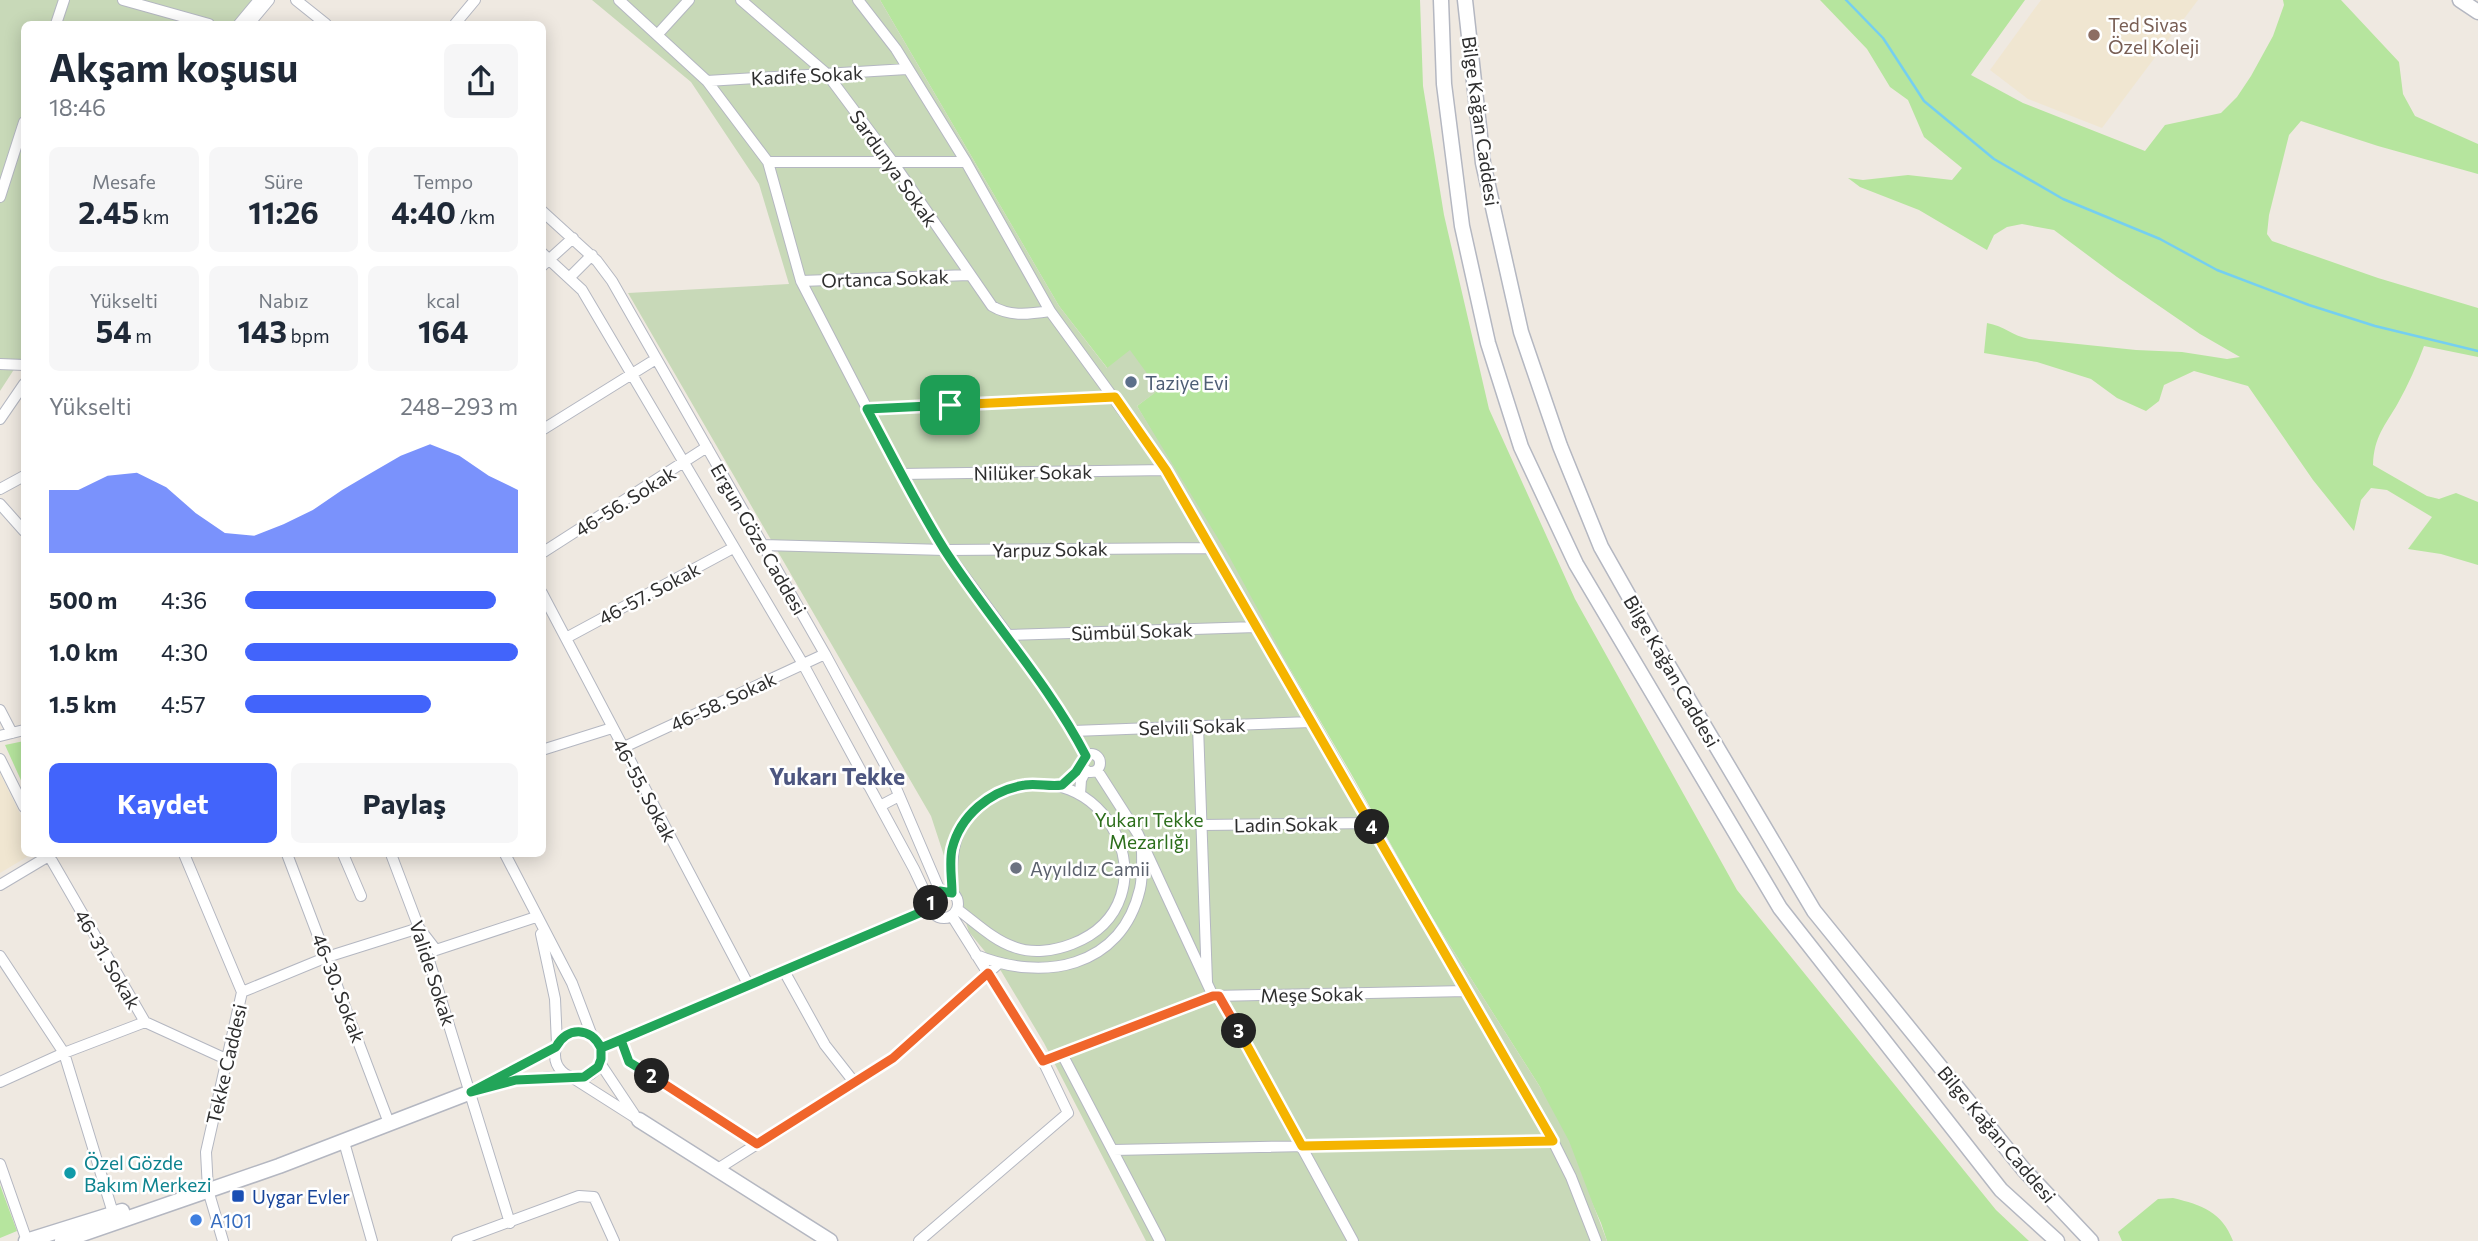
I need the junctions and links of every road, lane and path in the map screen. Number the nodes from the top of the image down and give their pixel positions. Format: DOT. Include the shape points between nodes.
graph roads {
  1 [pos="64,0"];
  2 [pos="123,0"];
  3 [pos="259,0"];
  4 [pos="269,0"];
  5 [pos="296,0"];
  6 [pos="475,0"];
  7 [pos="619,0"];
  8 [pos="689,0"];
  9 [pos="741,0"];
  10 [pos="858,0"];
  11 [pos="1441,0"];
  12 [pos="1465,0"];
  13 [pos="2460,0"];
  14 [pos="2478,12"];
  15 [pos="57,21"];
  16 [pos="198,21"];
  17 [pos="242,21"];
  18 [pos="252,21"];
  19 [pos="322,21"];
  20 [pos="458,21"];
  21 [pos="658,34"];
  22 [pos="907,69"];
  23 [pos="827,74"];
  24 [pos="707,81"];
  25 [pos="21,131"];
  26 [pos="892,161"];
  27 [pos="768,162"];
  28 [pos="966,162"];
  29 [pos="0,197"];
  30 [pos="546,214"];
  31 [pos="573,238"];
  32 [pos="592,255"];
  33 [pos="546,259"];
  34 [pos="546,261"];
  35 [pos="969,275"];
  36 [pos="569,278"];
  37 [pos="801,281"];
  38 [pos="1050,311"];
  39 [pos="656,359"];
  40 [pos="0,364"];
  41 [pos="21,365"];
  42 [pos="630,374"];
  43 [pos="21,388"];
  44 [pos="1115,397"];
  45 [pos="867,409"];
  46 [pos="0,419"];
  47 [pos="546,427"];
  48 [pos="706,447"];
  49 [pos="683,464"];
  50 [pos="1166,470"];
  51 [pos="901,474"];
  52 [pos="21,478"];
  53 [pos="0,489"];
  54 [pos="0,504"];
  55 [pos="21,528"];
  56 [pos="763,545"];
  57 [pos="733,548"];
  58 [pos="1211,548"];
  59 [pos="546,550"];
  60 [pos="945,550"];
  61 [pos="546,600"];
  62 [pos="1256,626"];
  63 [pos="1008,635"];
  64 [pos="566,638"];
  65 [pos="825,654"];
  66 [pos="803,664"];
  67 [pos="0,710"];
  68 [pos="1311,722"];
  69 [pos="1198,726"];
  70 [pos="612,728"];
  71 [pos="21,731"];
  72 [pos="1073,731"];
  73 [pos="12,733"];
  74 [pos="0,736"];
  75 [pos="622,748"];
  76 [pos="546,749"];
  77 [pos="0,759"];
  78 [pos="1088,764"];
  79 [pos="890,774"];
  80 [pos="868,785"];
  81 [pos="1057,786"];
  82 [pos="1080,794"];
  83 [pos="899,796"];
  84 [pos="21,801"];
  85 [pos="880,806"];
  86 [pos="1370,822"];
  87 [pos="1201,825"];
  88 [pos="1142,842"];
  89 [pos="47,857"];
  90 [pos="51,857"];
  91 [pos="185,857"];
  92 [pos="288,857"];
  93 [pos="343,857"];
  94 [pos="392,857"];
  95 [pos="506,857"];
  96 [pos="0,885"];
  97 [pos="940,891"];
  98 [pos="952,893"];
  99 [pos="361,897"];
  100 [pos="931,907"];
  101 [pos="955,912"];
  102 [pos="536,916"];
  103 [pos="419,928"];
  104 [pos="0,956"];
  105 [pos="976,956"];
  106 [pos="327,957"];
  107 [pos="998,964"];
  108 [pos="783,971"];
  109 [pos="988,973"];
  110 [pos="1207,982"];
  111 [pos="749,986"];
  112 [pos="1466,991"];
  113 [pos="242,992"];
  114 [pos="1216,996"];
  115 [pos="145,1022"];
  116 [pos="592,1036"];
  117 [pos="621,1040"];
  118 [pos="557,1046"];
  119 [pos="601,1048"];
  120 [pos="64,1053"];
  121 [pos="1062,1054"];
  122 [pos="226,1059"];
  123 [pos="1043,1061"];
  124 [pos="600,1063"];
  125 [pos="571,1077"];
  126 [pos="0,1082"];
  127 [pos="854,1082"];
  128 [pos="471,1092"];
  129 [pos="639,1120"];
  130 [pos="389,1123"];
  131 [pos="1553,1141"];
  132 [pos="344,1142"];
  133 [pos="757,1144"];
  134 [pos="1302,1146"];
  135 [pos="1113,1150"];
  136 [pos="0,1164"];
  137 [pos="716,1170"];
  138 [pos="208,1190"];
  139 [pos="113,1213"];
  140 [pos="510,1223"];
  141 [pos="27,1241"];
  142 [pos="62,1241"];
  143 [pos="223,1241"];
  144 [pos="372,1241"];
  145 [pos="457,1241"];
  146 [pos="614,1241"];
  147 [pos="830,1241"];
  148 [pos="919,1241"];
  149 [pos="1160,1241"];
  150 [pos="1353,1241"];
  151 [pos="1596,1241"];
  152 [pos="2057,1241"];
  153 [pos="2091,1241"];
  1 -- 15 [label="street"];
  2 -- 16 [label="street"];
  3 -- 17 [label="street"];
  4 -- 18 [label="street"];
  5 -- 19 [label="street"];
  6 -- 20 [label="street"];
  7 -- 21 [label="street"];
  8 -- 21 [label="street"];
  9 -- 23 [label="street, Sardunya Sokak"];
  10 -- 22 [label="street"];
  11 -- 152 [label="main road, Bilge Kağan Caddesi" via="1444,84 1462,226 1488,343 1521,447 1576,564 1780,908 2001,1190"];
  12 -- 153 [label="main road, Bilge Kağan Caddesi" via="1483,163 1521,331 1601,547 1814,911 2024,1170"];
  13 -- 14 [label="main road"];
  21 -- 24 [label="street"];
  22 -- 23 [label="street, Kadife Sokak"];
  22 -- 28 [label="street"];
  23 -- 24 [label="street, Kadife Sokak"];
  23 -- 26 [label="street, Sardunya Sokak"];
  24 -- 27 [label="street"];
  25 -- 29 [label="street"];
  26 -- 27 [label="street"];
  26 -- 28 [label="street"];
  26 -- 35 [label="street, Sardunya Sokak"];
  27 -- 37 [label="street"];
  28 -- 38 [label="street"];
  30 -- 31 [label="street, Ergun Göze Caddesi"];
  31 -- 32 [label="street, Ergun Göze Caddesi"];
  31 -- 33 [label="street"];
  32 -- 36 [label="street"];
  32 -- 39 [label="street, Ergun Göze Caddesi"];
  34 -- 36 [label="street, Ergun Göze Caddesi"];
  35 -- 37 [label="street, Ortanca Sokak"];
  35 -- 38 [label="street, Sardunya Sokak" via="1001,312"];
  36 -- 42 [label="street, Ergun Göze Caddesi" via="582,290"];
  37 -- 45 [label="street"];
  38 -- 44 [label="street"];
  39 -- 42 [label="street"];
  39 -- 48 [label="street, Ergun Göze Caddesi"];
  40 -- 41 [label="street"];
  42 -- 47 [label="street"];
  42 -- 49 [label="street, Ergun Göze Caddesi"];
  43 -- 46 [label="street"];
  44 -- 45 [label="street"];
  44 -- 50 [label="street"];
  45 -- 51 [label="street"];
  48 -- 49 [label="street, 46-56. Sokak"];
  48 -- 56 [label="street, Ergun Göze Caddesi"];
  49 -- 57 [label="street, Ergun Göze Caddesi"];
  49 -- 59 [label="street, 46-56. Sokak"];
  50 -- 51 [label="street, Nilüker Sokak"];
  50 -- 58 [label="street"];
  51 -- 60 [label="street"];
  52 -- 53 [label="street"];
  54 -- 55 [label="street"];
  56 -- 60 [label="street, Yarpuz Sokak"];
  56 -- 65 [label="street, Ergun Göze Caddesi"];
  57 -- 64 [label="street, 46-57. Sokak"];
  57 -- 66 [label="street, Ergun Göze Caddesi"];
  58 -- 60 [label="street, Yarpuz Sokak"];
  58 -- 62 [label="street"];
  60 -- 63 [label="street"];
  61 -- 64 [label="street, 46-55. Sokak"];
  62 -- 63 [label="street, Sümbül Sokak"];
  62 -- 68 [label="street"];
  63 -- 72 [label="street"];
  64 -- 70 [label="street, 46-55. Sokak"];
  65 -- 66 [label="street, 46-58. Sokak"];
  65 -- 79 [label="street, Ergun Göze Caddesi"];
  66 -- 75 [label="street, 46-58. Sokak"];
  66 -- 80 [label="street, Ergun Göze Caddesi"];
  67 -- 73 [label="street"];
  68 -- 69 [label="street, Selvili Sokak"];
  68 -- 86 [label="street"];
  69 -- 72 [label="street, Selvili Sokak"];
  69 -- 87 [label="street"];
  70 -- 75 [label="street, 46-55. Sokak"];
  70 -- 76 [label="street"];
  71 -- 73 [label="street"];
  72 -- 78 [label="street"];
  73 -- 74 [label="street"];
  75 -- 111 [label="street, 46-55. Sokak"];
  77 -- 84 [label="street"];
  78 -- 81 [label="street"];
  78 -- 82 [label="street"];
  78 -- 88 [label="street"];
  79 -- 80 [label="street"];
  79 -- 83 [label="street, Ergun Göze Caddesi"];
  80 -- 85 [label="street, Ergun Göze Caddesi"];
  81 -- 82 [label="street"];
  81 -- 98 [label="street" via="1023,785 974,809 951,852"];
  82 -- 101 [label="street" via="1107,817 1124,855 1122,890 1102,924 1064,947 1023,950"];
  83 -- 85 [label="street"];
  83 -- 97 [label="street, Ergun Göze Caddesi"];
  85 -- 100 [label="street, Ergun Göze Caddesi"];
  86 -- 87 [label="street, Ladin Sokak"];
  86 -- 112 [label="street"];
  87 -- 110 [label="street"];
  88 -- 107 [label="street" via="1140,889 1129,917 1112,939 1067,966 1046,969"];
  88 -- 110 [label="street"];
  89 -- 96 [label="street"];
  90 -- 115 [label="street, 46-31. Sokak"];
  91 -- 113 [label="street, Tekke Caddesi"];
  92 -- 106 [label="street, 46-30. Sokak"];
  93 -- 99 [label="street"];
  94 -- 103 [label="street, Valide Sokak"];
  95 -- 102 [label="street"];
  97 -- 98 [label="street"];
  97 -- 100 [label="street" via="932,897"];
  98 -- 101 [label="street" via="957,899"];
  100 -- 101 [label="street" via="939,917"];
  100 -- 108 [label="street"];
  101 -- 105 [label="street"];
  102 -- 103 [label="street" via="436,950"];
  102 -- 116 [label="street" via="572,983"];
  102 -- 118 [label="street" via="551,972"];
  103 -- 106 [label="street"];
  103 -- 128 [label="street, Valide Sokak"];
  104 -- 120 [label="street"];
  105 -- 107 [label="street"];
  105 -- 109 [label="street"];
  106 -- 113 [label="street"];
  106 -- 130 [label="street, 46-30. Sokak"];
  107 -- 109 [label="street"];
  108 -- 111 [label="street"];
  108 -- 127 [label="street" via="825,1045"];
  109 -- 123 [label="street"];
  109 -- 127 [label="street" via="893,1058"];
  110 -- 114 [label="street"];
  111 -- 117 [label="street"];
  112 -- 114 [label="street, Meşe Sokak"];
  112 -- 131 [label="street"];
  113 -- 122 [label="street, Tekke Caddesi"];
  114 -- 121 [label="street, Meşe Sokak"];
  114 -- 134 [label="street"];
  115 -- 120 [label="street"];
  115 -- 122 [label="street, 46-31. Sokak"];
  116 -- 118 [label="street" via="574,1032"];
  116 -- 119 [label="street"];
  117 -- 119 [label="street"];
  117 -- 133 [label="street" via="629,1062"];
  118 -- 125 [label="street" via="557,1064"];
  118 -- 128 [label="street"];
  119 -- 124 [label="street"];
  120 -- 126 [label="street"];
  120 -- 139 [label="street"];
  121 -- 123 [label="street, Meşe Sokak"];
  121 -- 135 [label="street"];
  122 -- 138 [label="street, Tekke Caddesi" via="206,1152"];
  123 -- 148 [label="street" via="1068,1113"];
  124 -- 125 [label="street" via="588,1076"];
  124 -- 129 [label="street"];
  125 -- 128 [label="street" via="516,1080"];
  125 -- 129 [label="street"];
  127 -- 133 [label="street"];
  128 -- 130 [label="main road"];
  128 -- 140 [label="street, Valide Sokak"];
  129 -- 137 [label="main road"];
  130 -- 132 [label="main road"];
  131 -- 134 [label="street"];
  131 -- 151 [label="street"];
  132 -- 138 [label="main road"];
  132 -- 144 [label="street"];
  133 -- 137 [label="street"];
  134 -- 135 [label="street"];
  134 -- 150 [label="street"];
  135 -- 149 [label="street"];
  136 -- 141 [label="street"];
  137 -- 147 [label="main road"];
  138 -- 139 [label="main road"];
  138 -- 142 [label="main road"];
  138 -- 143 [label="street, Tekke Caddesi"];
  139 -- 141 [label="main road"];
  140 -- 145 [label="street"];
  140 -- 146 [label="street" via="579,1196 594,1197"];
}
